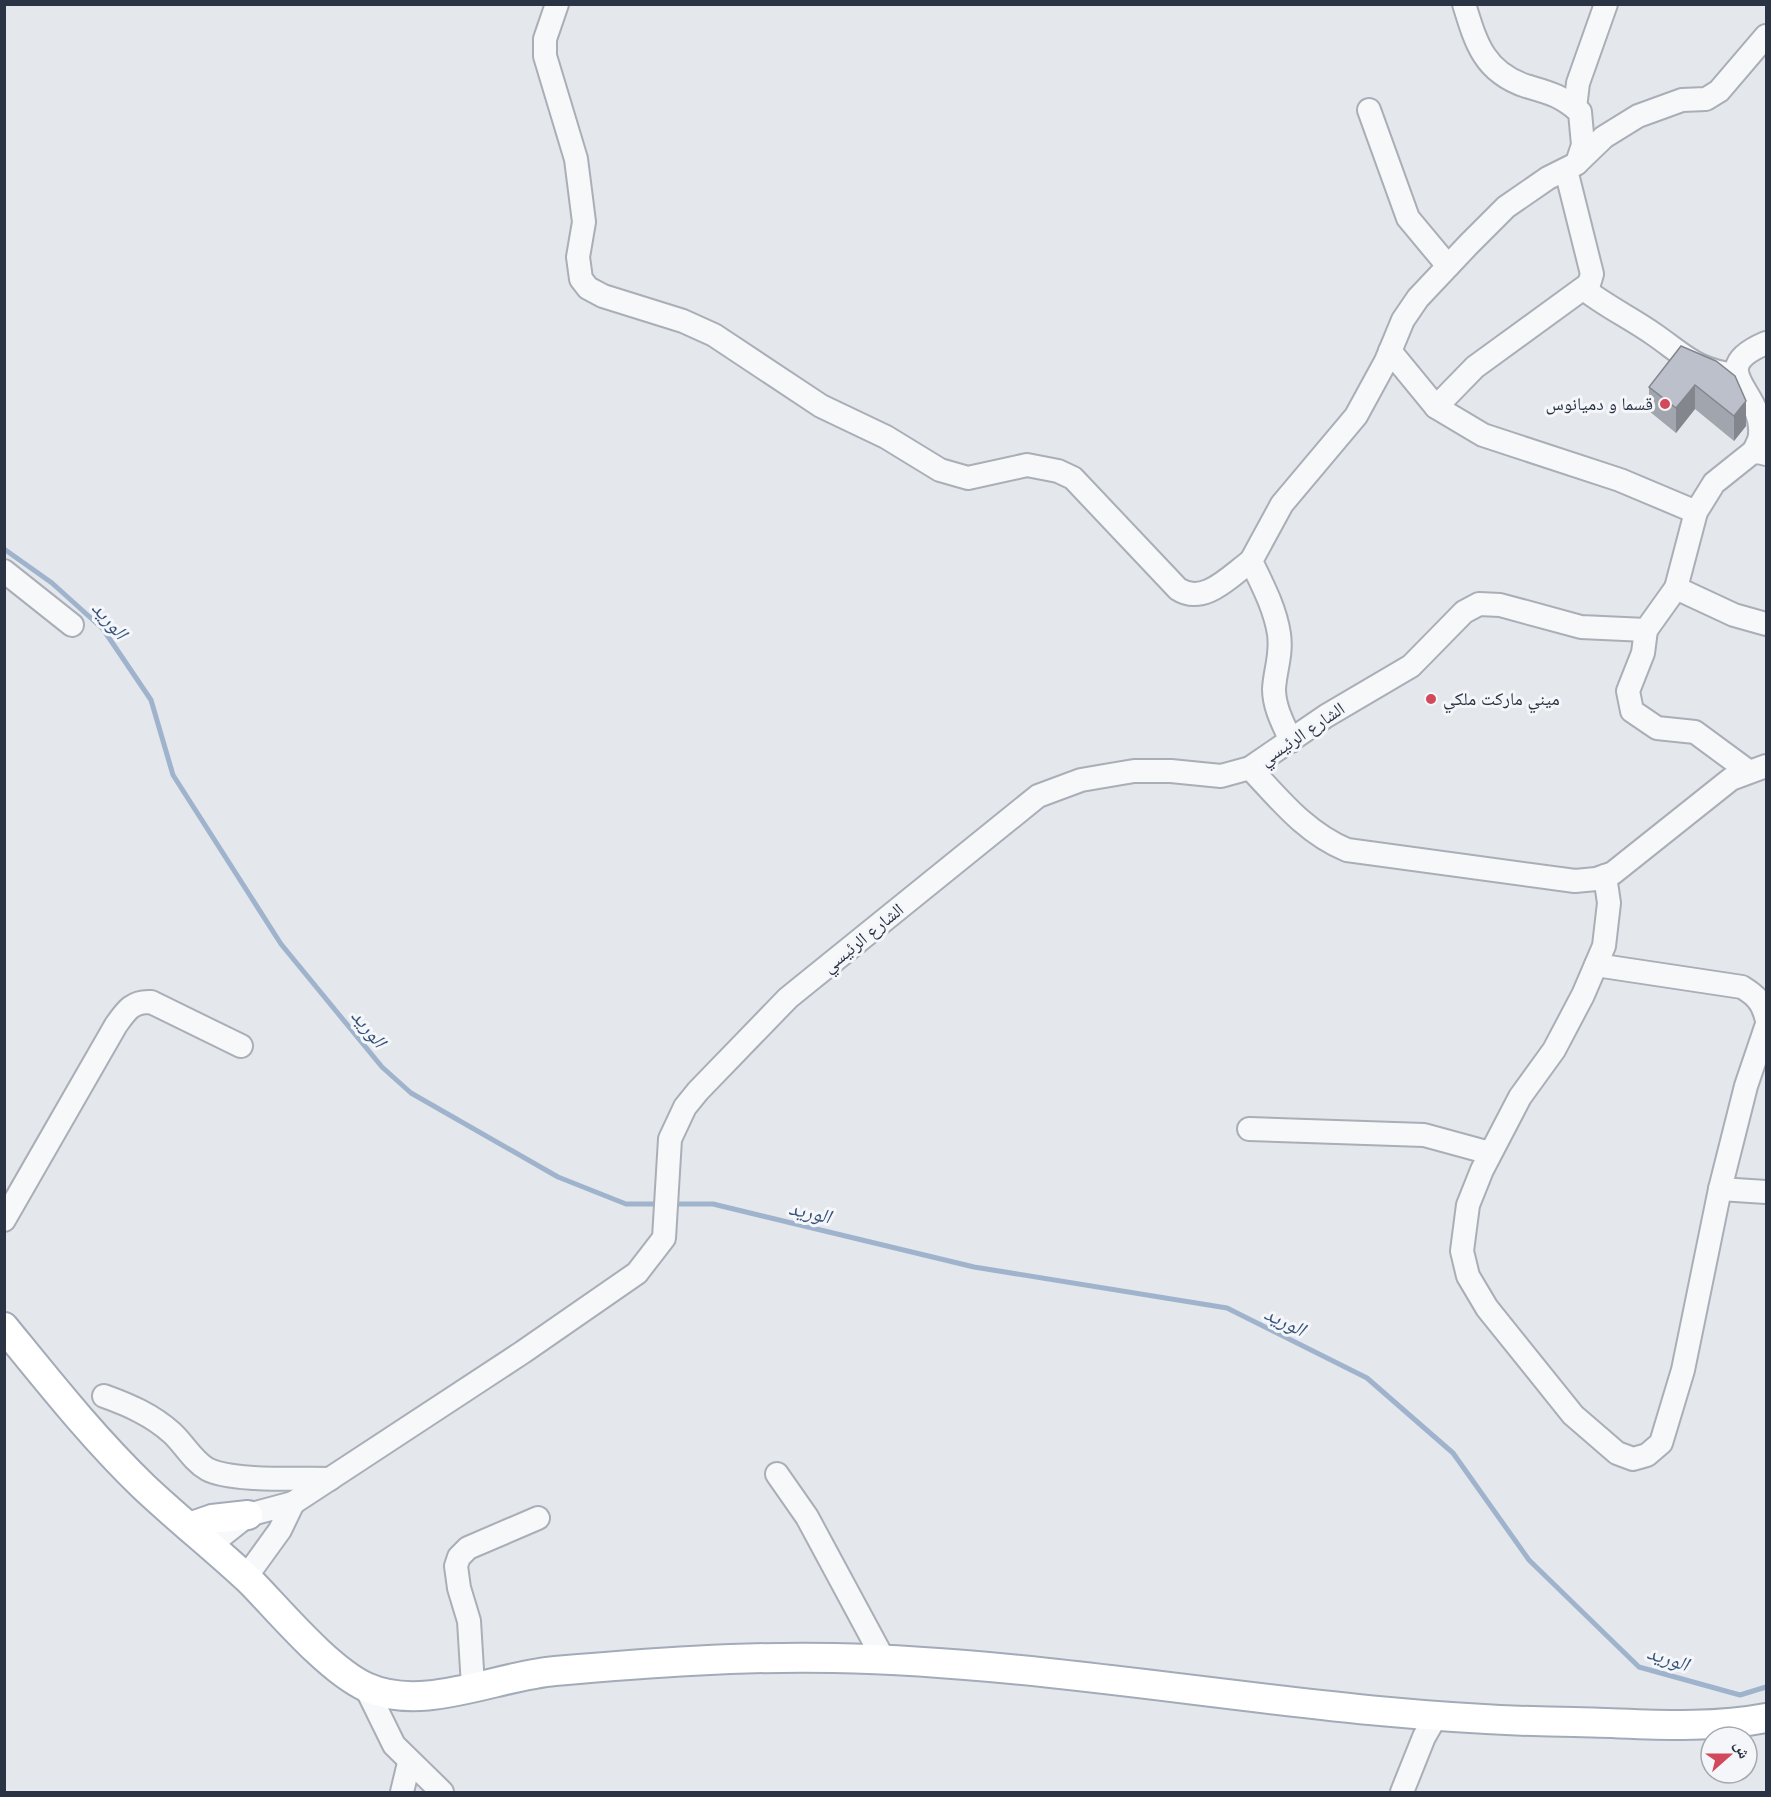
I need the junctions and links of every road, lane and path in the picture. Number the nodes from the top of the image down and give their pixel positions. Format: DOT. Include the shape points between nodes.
graph roads {
  1 [pos="558,4"];
  2 [pos="1464,4"];
  3 [pos="1606,4"];
  4 [pos="1767,36"];
  5 [pos="1575,108"];
  6 [pos="1368,110"];
  7 [pos="1571,167"];
  8 [pos="1448,266"];
  9 [pos="1584,289"];
  10 [pos="1767,343"];
  11 [pos="1389,351"];
  12 [pos="1737,375"];
  13 [pos="1436,406"];
  14 [pos="1760,452"];
  15 [pos="1696,512"];
  16 [pos="1251,561"];
  17 [pos="4,571"];
  18 [pos="1676,588"];
  19 [pos="1767,624"];
  20 [pos="72,625"];
  21 [pos="1646,630"];
  22 [pos="1291,741"];
  23 [pos="1250,768"];
  24 [pos="1757,768"];
  25 [pos="1605,876"];
  26 [pos="1596,965"];
  27 [pos="1767,1017"];
  28 [pos="1767,1027"];
  29 [pos="241,1046"];
  30 [pos="1249,1129"];
  31 [pos="1490,1154"];
  32 [pos="1720,1188"];
  33 [pos="1767,1192"];
  34 [pos="4,1220"];
  35 [pos="4,1327"];
  36 [pos="104,1396"];
  37 [pos="777,1474"];
  38 [pos="330,1479"];
  39 [pos="293,1503"];
  40 [pos="248,1515"];
  41 [pos="538,1518"];
  42 [pos="199,1536"];
  43 [pos="246,1577"];
  44 [pos="884,1660"];
  45 [pos="364,1686"];
  46 [pos="473,1686"];
  47 [pos="1436,1716"];
  48 [pos="1767,1718"];
  49 [pos="409,1763"];
  50 [pos="402,1792"];
  51 [pos="442,1792"];
  52 [pos="1402,1792"];
  1 -- 16 [label="street" via="545,39 545,56 576,159 584,222 578,257 581,279 588,288 714,335 821,406 886,437 940,470 968,478 1027,465 1073,478 1187,595 1211,590"];
  2 -- 5 [label="street" via="1488,63 1502,75 1564,98"];
  3 -- 5 [label="street" via="1578,83"];
  4 -- 7 [label="street" via="1719,91 1706,99 1682,100 1638,116 1604,137"];
  5 -- 7 [label="street" via="1580,112 1583,145"];
  6 -- 8 [label="street" via="1408,218"];
  7 -- 8 [label="street" via="1506,207"];
  7 -- 9 [label="street" via="1592,274"];
  8 -- 11 [label="street" via="1418,298"];
  9 -- 12 [label="street" via="1692,363"];
  9 -- 13 [label="street" via="1474,367"];
  10 -- 12 [label="street" via="1739,358"];
  11 -- 13 [label="street"];
  11 -- 16 [label="street" via="1356,416 1282,504"];
  12 -- 14 [label="street" via="1759,419"];
  13 -- 15 [label="street" via="1483,435 1620,480"];
  14 -- 15 [label="street" via="1714,483"];
  15 -- 18 [label="street"];
  16 -- 22 [label="street" via="1279,634 1280,663 1274,689 1279,715"];
  17 -- 20 [label="street"];
  18 -- 19 [label="street" via="1734,615"];
  18 -- 21 [label="street"];
  21 -- 22 [label="street, الشارع الرئيسي" via="1581,627 1500,605 1479,604 1464,612 1411,666"];
  21 -- 24 [label="street" via="1643,653 1628,692 1632,711 1657,728 1695,732"];
  22 -- 23 [label="street, الشارع الرئيسي"];
  23 -- 25 [label="street" via="1306,826 1347,850 1565,880 1586,881"];
  23 -- 38 [label="street, الشارع الرئيسي" via="1221,776 1153,770 1117,774 1081,780 1038,796 788,998 726,1059 686,1107 673,1130 668,1150 664,1238 651,1257 619,1287"];
  24 -- 25 [label="street" via="1724,784 1619,869"];
  25 -- 26 [label="street" via="1609,924"];
  26 -- 27 [label="street" via="1742,987 1757,996"];
  26 -- 31 [label="street" via="1554,1050 1520,1097"];
  28 -- 32 [label="street" via="1746,1086"];
  29 -- 34 [label="street" via="151,1002 138,1002 130,1007"];
  30 -- 31 [label="street" via="1424,1134"];
  31 -- 32 [label="street" via="1468,1205 1462,1251 1467,1275 1487,1308 1573,1415 1617,1453 1633,1459 1647,1455 1661,1443 1683,1370"];
  32 -- 33 [label="street"];
  35 -- 42 [label="main road" via="98,1438 144,1487"];
  36 -- 38 [label="street" via="157,1421 196,1461 215,1472"];
  37 -- 44 [label="street" via="807,1517"];
  38 -- 39 [label="street"];
  39 -- 40 [label="street"];
  39 -- 43 [label="street" via="280,1530"];
  40 -- 42 [label="main road" via="212,1519"];
  41 -- 46 [label="street" via="468,1548 459,1557 457,1579 469,1621"];
  42 -- 43 [label="main road"];
  43 -- 45 [label="main road" via="337,1667"];
  44 -- 46 [label="main road" via="783,1657 549,1671"];
  44 -- 47 [label="main road" via="1041,1671"];
  45 -- 46 [label="main road" via="393,1695 426,1695"];
  45 -- 49 [label="street" via="383,1728"];
  47 -- 48 [label="main road" via="1513,1722 1682,1724"];
  47 -- 52 [label="street"];
  49 -- 50 [label="street"];
  49 -- 51 [label="street"];
}
